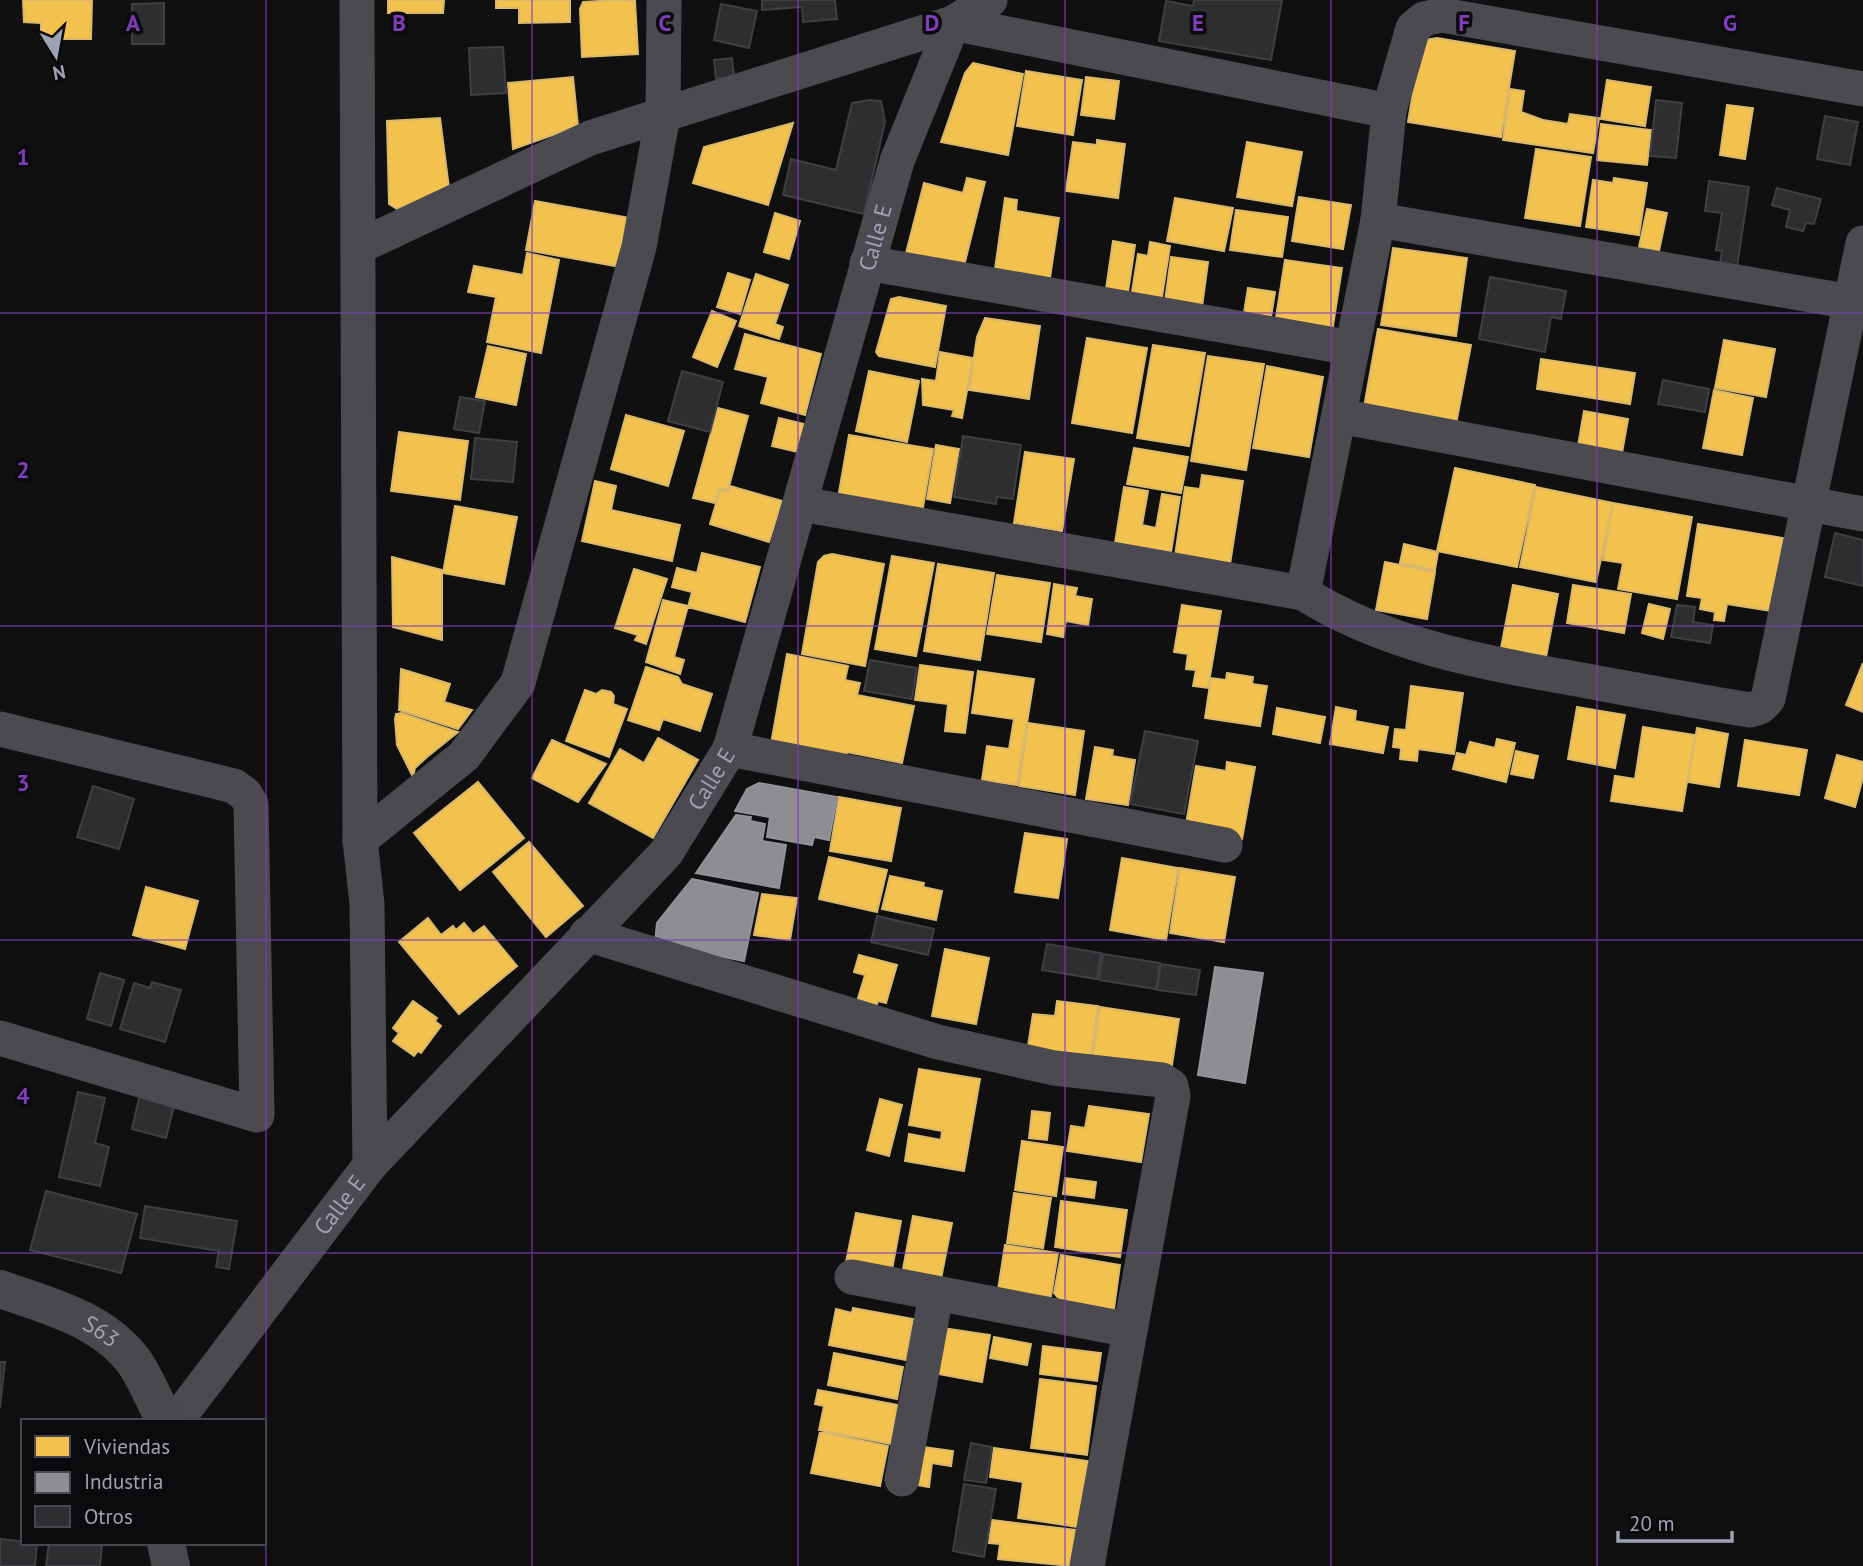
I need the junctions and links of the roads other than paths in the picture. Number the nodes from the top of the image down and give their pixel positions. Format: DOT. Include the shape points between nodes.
graph roads {
  1 [pos="357,0"];
  2 [pos="664,0"];
  3 [pos="990,0"];
  4 [pos="953,23"];
  5 [pos="1863,89"];
  6 [pos="1389,111"];
  7 [pos="663,115"];
  8 [pos="1378,220"];
  9 [pos="1863,243"];
  10 [pos="358,247"];
  11 [pos="867,263"];
  12 [pos="1857,303"];
  13 [pos="1352,348"];
  14 [pos="1339,416"];
  15 [pos="1811,502"];
  16 [pos="801,504"];
  17 [pos="1863,513"];
  18 [pos="1303,593"];
  19 [pos="0,729"];
  20 [pos="730,748"];
  21 [pos="360,840"];
  22 [pos="1225,845"];
  23 [pos="587,934"];
  24 [pos="0,1038"];
  25 [pos="370,1165"];
  26 [pos="852,1277"];
  27 [pos="0,1289"];
  28 [pos="936,1295"];
  29 [pos="1130,1330"];
  30 [pos="164,1419"];
  31 [pos="178,1419"];
  32 [pos="902,1479"];
  33 [pos="167,1545"];
  34 [pos="172,1566"];
  35 [pos="1087,1566"];
  1 -- 10 [label="street"];
  2 -- 7 [label="street"];
  3 -- 4 [label="street"];
  4 -- 6 [label="street"];
  4 -- 7 [label="street"];
  4 -- 11 [label="street, Calle E" via="897,161"];
  5 -- 6 [label="street" via="1442,15 1424,19 1413,28"];
  6 -- 8 [label="street"];
  7 -- 10 [label="street" via="590,138"];
  7 -- 21 [label="street" via="639,247 518,683 464,756"];
  8 -- 12 [label="street"];
  8 -- 13 [label="street"];
  9 -- 12 [label="street"];
  10 -- 21 [label="street"];
  11 -- 13 [label="street"];
  11 -- 16 [label="street, Calle E"];
  12 -- 15 [label="street"];
  13 -- 14 [label="street"];
  14 -- 15 [label="street"];
  14 -- 18 [label="street"];
  15 -- 17 [label="street"];
  15 -- 18 [label="street" via="1768,699 1750,710 1501,666 1409,643 1340,615"];
  16 -- 18 [label="street"];
  16 -- 20 [label="street, Calle E"];
  19 -- 24 [label="street" via="234,786 245,794 251,804 257,1115"];
  20 -- 22 [label="street"];
  20 -- 23 [label="street, Calle E" via="666,853"];
  21 -- 25 [label="street" via="366,904"];
  23 -- 25 [label="street, Calle E"];
  23 -- 29 [label="street" via="938,1042 1054,1068 1162,1080 1171,1086 1173,1096"];
  25 -- 31 [label="street, Calle E"];
  26 -- 28 [label="street"];
  27 -- 30 [label="main road, S63" via="77,1316 110,1336 135,1364"];
  28 -- 29 [label="street"];
  28 -- 32 [label="street"];
  29 -- 35 [label="street"];
  33 -- 34 [label="main road"];
}
